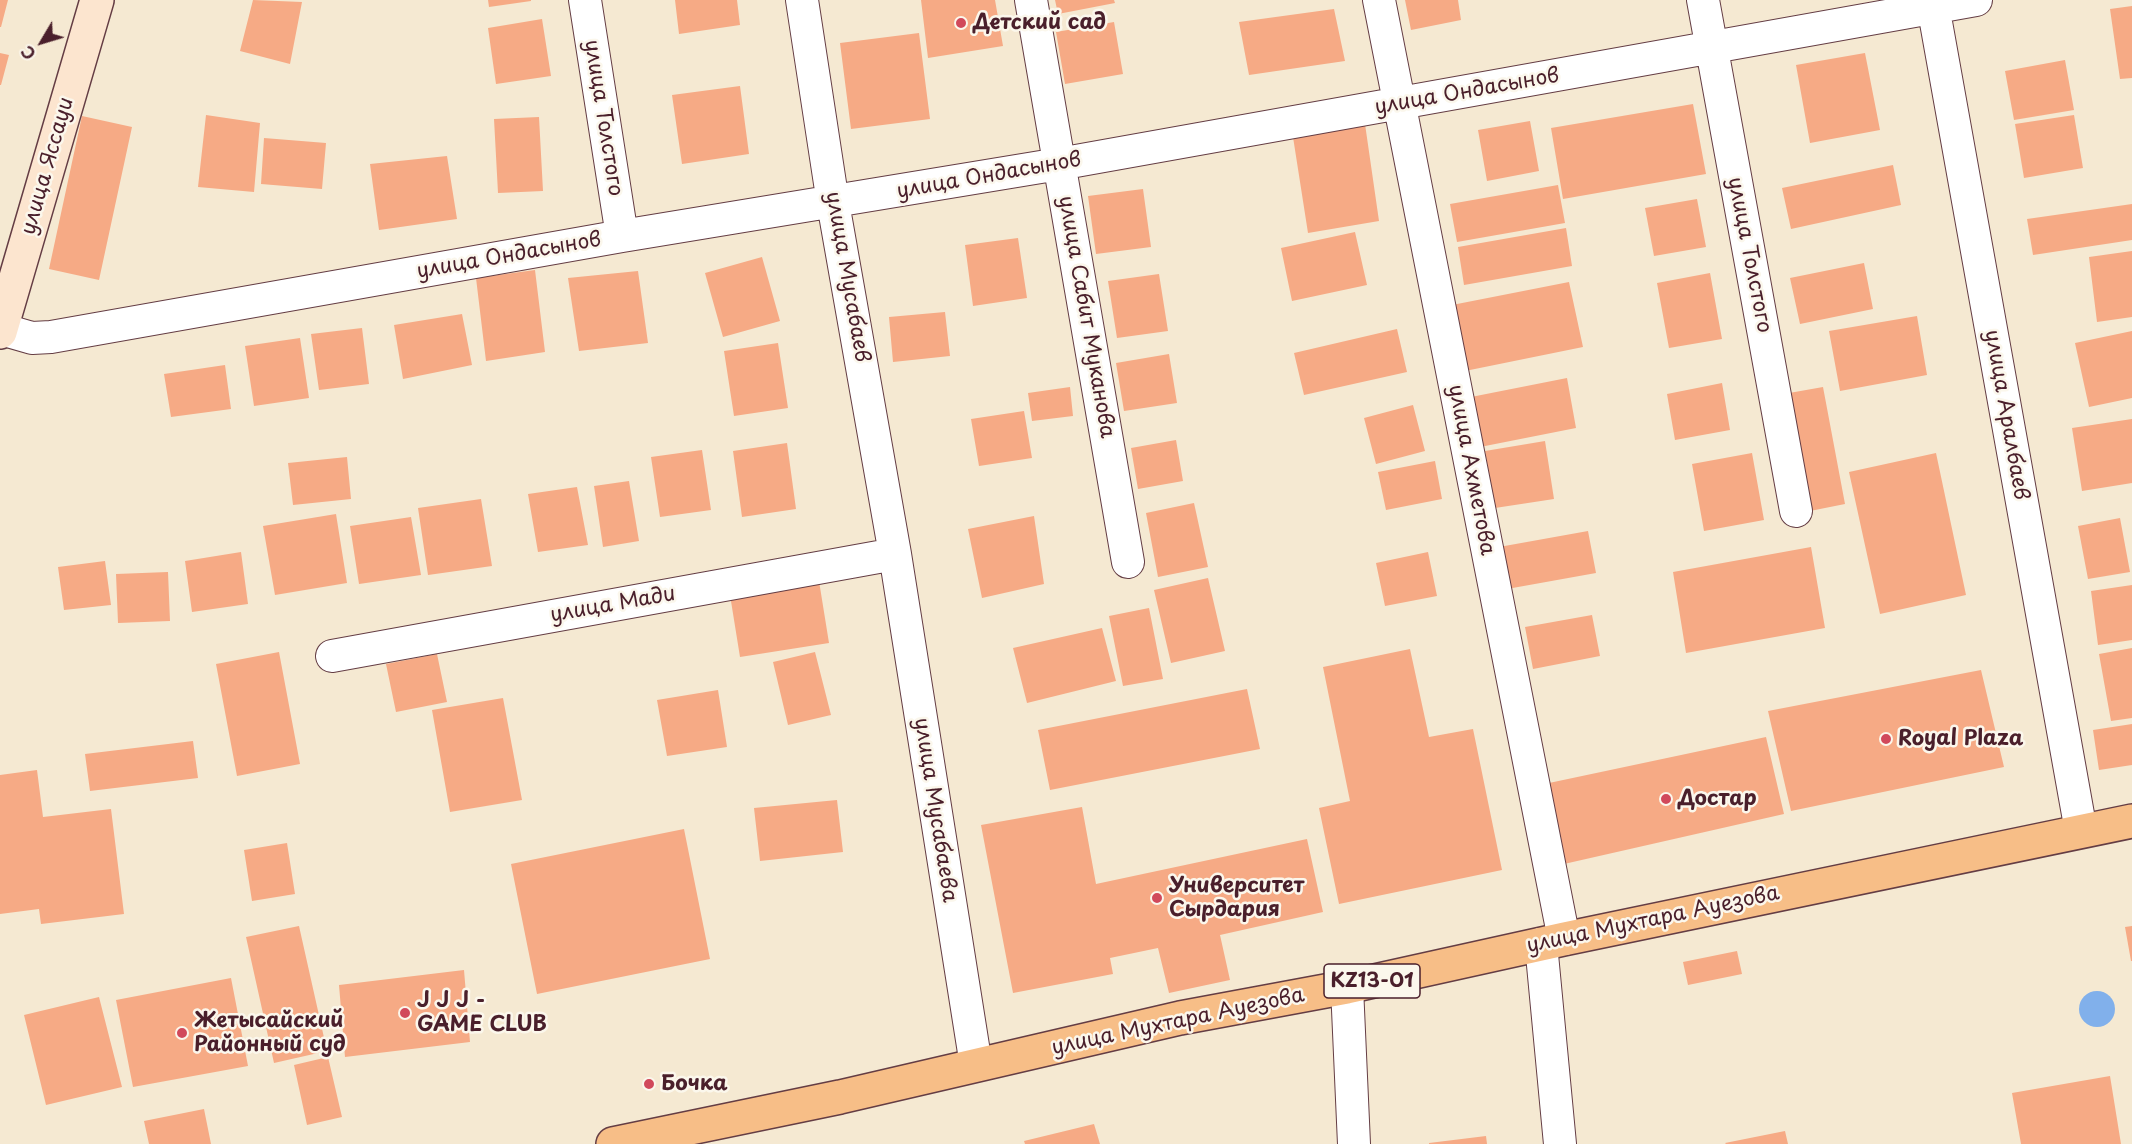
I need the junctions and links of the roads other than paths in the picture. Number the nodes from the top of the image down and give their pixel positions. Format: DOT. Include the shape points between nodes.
graph roads {
  1 [pos="97,0"];
  2 [pos="585,0"];
  3 [pos="802,0"];
  4 [pos="1031,0"];
  5 [pos="1379,0"];
  6 [pos="1702,0"];
  7 [pos="1976,0"];
  8 [pos="1933,4"];
  9 [pos="1710,48"];
  10 [pos="1398,104"];
  11 [pos="1059,164"];
  12 [pos="833,203"];
  13 [pos="622,236"];
  14 [pos="0,331"];
  15 [pos="1796,511"];
  16 [pos="895,554"];
  17 [pos="1128,562"];
  18 [pos="332,656"];
  19 [pos="2132,821"];
  20 [pos="2081,831"];
  21 [pos="1552,941"];
  22 [pos="1347,987"];
  23 [pos="976,1065"];
  24 [pos="613,1144"];
  25 [pos="1354,1144"];
  26 [pos="1560,1144"];
  1 -- 14 [label="street, улица Яссауи"];
  2 -- 13 [label="street, улица Толстого"];
  3 -- 12 [label="street, улица Мусабаев"];
  4 -- 11 [label="street, улица Сабит Муканова"];
  5 -- 10 [label="street, улица Ахметова"];
  6 -- 9 [label="street, улица Толстого"];
  7 -- 8 [label="street, улица Ондасынов"];
  8 -- 9 [label="street, улица Ондасынов"];
  8 -- 20 [label="street, улица Аралбаев"];
  9 -- 10 [label="street, улица Ондасынов"];
  9 -- 15 [label="street, улица Толстого"];
  10 -- 11 [label="street, улица Ондасынов"];
  10 -- 21 [label="street, улица Ахметова"];
  11 -- 12 [label="street, улица Ондасынов"];
  11 -- 17 [label="street, улица Сабит Муканова"];
  12 -- 13 [label="street, улица Ондасынов"];
  12 -- 16 [label="street, улица Мусабаев"];
  13 -- 14 [label="street, улица Ондасынов" via="51,337 32,338"];
  16 -- 18 [label="street, улица Мади"];
  16 -- 23 [label="street, улица Мусабаева"];
  19 -- 20 [label="main road, улица Мухтара Ауезова / KZ13-01"];
  20 -- 21 [label="main road, улица Мухтара Ауезова / KZ13-01"];
  21 -- 22 [label="main road, улица Мухтара Ауезова / KZ13-01"];
  21 -- 26 [label="street, улица Ахметова"];
  22 -- 23 [label="main road, улица Мухтара Ауезова / KZ13-01" via="1180,1018"];
  22 -- 25 [label="street"];
  23 -- 24 [label="main road, улица Мухтара Ауезова / KZ13-01"];
}
